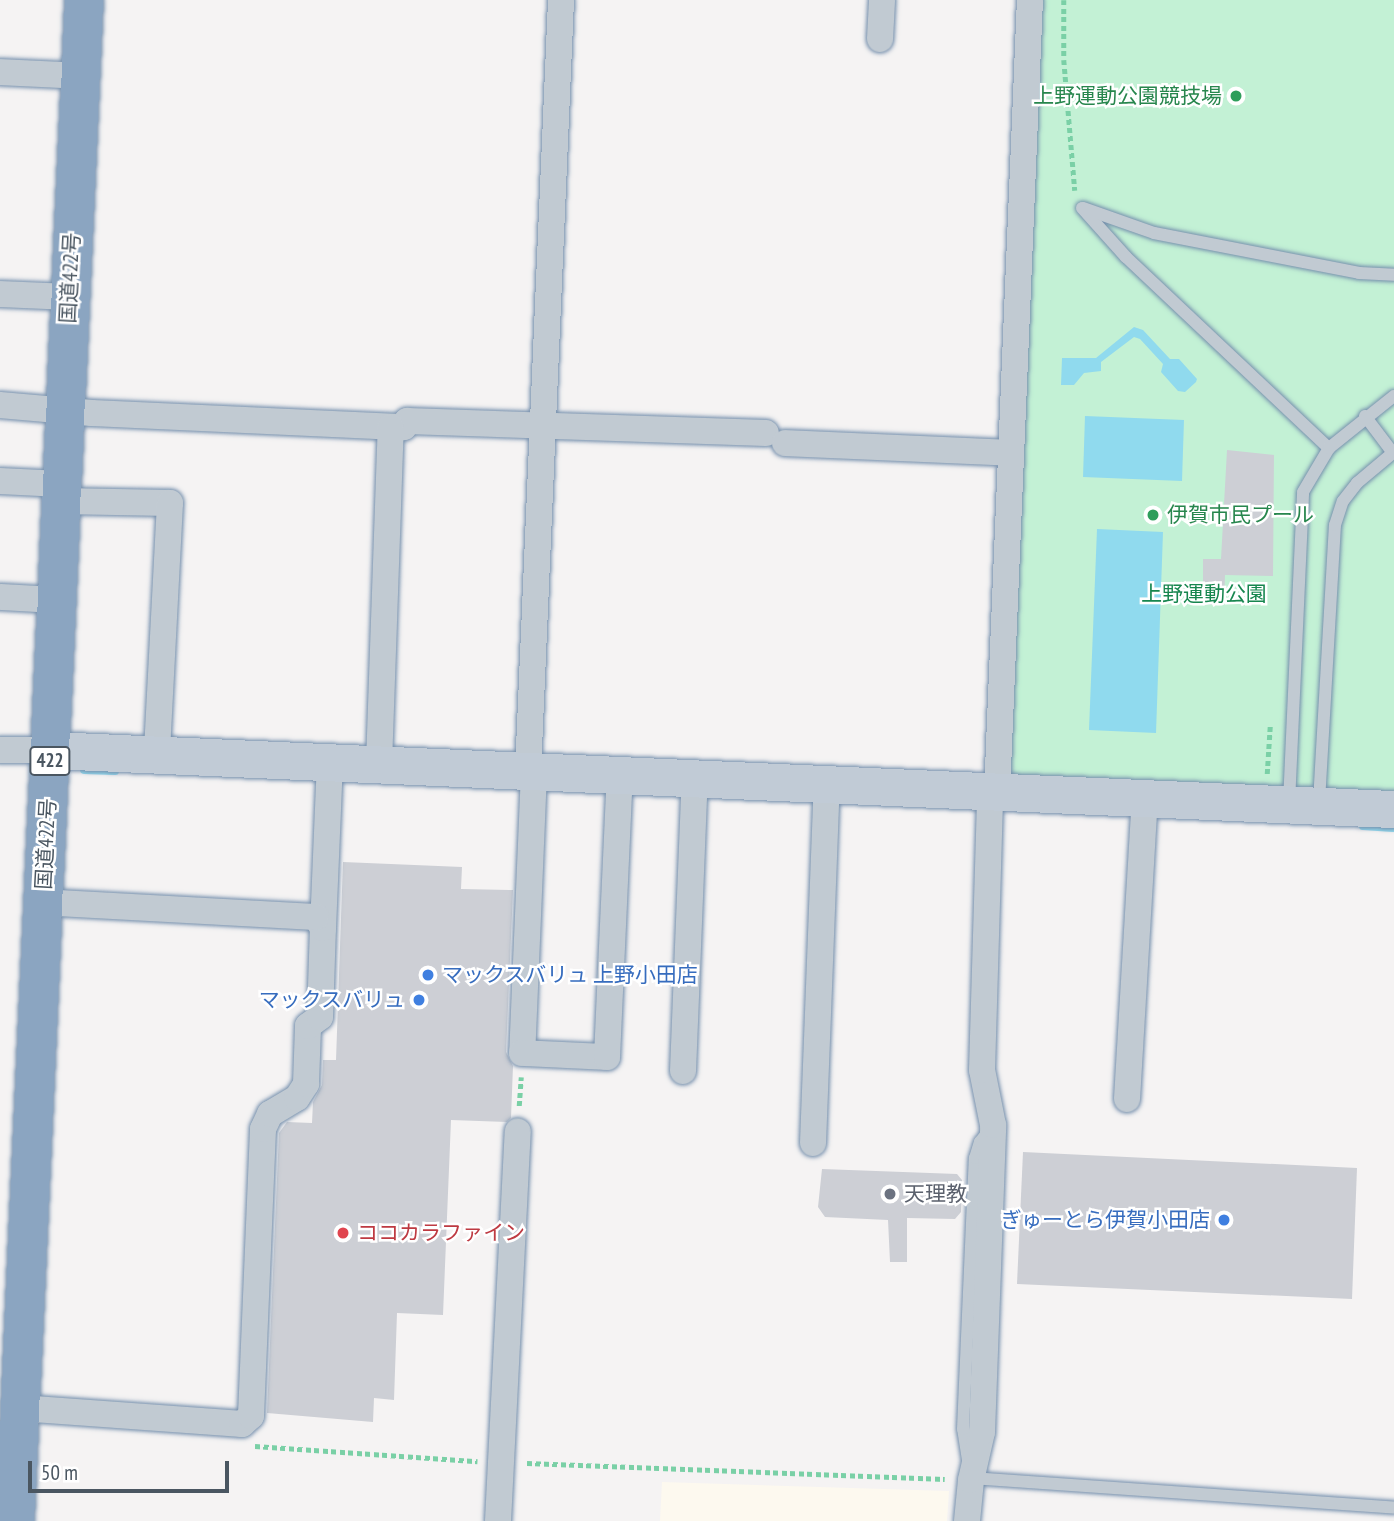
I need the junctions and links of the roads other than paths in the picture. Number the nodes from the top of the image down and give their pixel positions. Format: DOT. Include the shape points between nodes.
graph roads {
  1 [pos="84,0"];
  2 [pos="561,0"];
  3 [pos="882,0"];
  4 [pos="1030,0"];
  5 [pos="880,39"];
  6 [pos="0,72"];
  7 [pos="81,76"];
  8 [pos="1394,275"];
  9 [pos="0,294"];
  10 [pos="69,297"];
  11 [pos="1394,396"];
  12 [pos="0,405"];
  13 [pos="64,411"];
  14 [pos="1365,416"];
  15 [pos="390,427"];
  16 [pos="543,427"];
  17 [pos="1329,448"];
  18 [pos="1394,452"];
  19 [pos="1010,453"];
  20 [pos="0,481"];
  21 [pos="60,492"];
  22 [pos="0,597"];
  23 [pos="56,600"];
  24 [pos="0,750"];
  25 [pos="51,750"];
  26 [pos="157,753"];
  27 [pos="330,762"];
  28 [pos="379,764"];
  29 [pos="531,772"];
  30 [pos="620,776"];
  31 [pos="695,778"];
  32 [pos="827,785"];
  33 [pos="993,793"];
  34 [pos="1145,800"];
  35 [pos="1304,804"];
  36 [pos="1394,809"];
  37 [pos="43,902"];
  38 [pos="323,929"];
  39 [pos="683,1071"];
  40 [pos="1127,1099"];
  41 [pos="518,1132"];
  42 [pos="813,1143"];
  43 [pos="20,1408"];
  44 [pos="971,1480"];
  45 [pos="1394,1508"];
  46 [pos="15,1521"];
  47 [pos="498,1521"];
  48 [pos="967,1521"];
  1 -- 7 [label="highway, 国道422号 / 422"];
  2 -- 16 [label="street"];
  3 -- 5 [label="street"];
  4 -- 19 [label="street"];
  6 -- 7 [label="street"];
  7 -- 10 [label="highway, 国道422号 / 422"];
  8 -- 17 [label="lane" via="1359,273 1154,233 1083,208 1126,257"];
  9 -- 10 [label="street"];
  10 -- 13 [label="highway, 国道422号 / 422"];
  11 -- 14 [label="lane"];
  12 -- 13 [label="street"];
  13 -- 15 [label="street"];
  13 -- 21 [label="highway, 国道422号 / 422"];
  14 -- 17 [label="lane"];
  14 -- 18 [label="lane"];
  15 -- 16 [label="street" via="404,427 407,421"];
  15 -- 28 [label="street"];
  16 -- 19 [label="street"];
  16 -- 29 [label="street"];
  17 -- 35 [label="lane" via="1303,492"];
  18 -- 35 [label="lane" via="1343,501 1335,525"];
  19 -- 33 [label="street"];
  20 -- 21 [label="street"];
  21 -- 23 [label="highway, 国道422号 / 422"];
  21 -- 26 [label="street" via="170,503"];
  22 -- 23 [label="street"];
  23 -- 25 [label="highway, 国道422号 / 422"];
  24 -- 25 [label="street"];
  25 -- 26 [label="street"];
  25 -- 37 [label="highway, 国道422号 / 422"];
  26 -- 27 [label="street"];
  27 -- 28 [label="street"];
  27 -- 38 [label="street"];
  28 -- 29 [label="street"];
  29 -- 30 [label="street"];
  29 -- 30 [label="street" via="522,1053 607,1057"];
  30 -- 31 [label="street"];
  31 -- 32 [label="street"];
  31 -- 39 [label="street"];
  32 -- 33 [label="street"];
  32 -- 42 [label="street"];
  33 -- 34 [label="street"];
  33 -- 44 [label="street" via="982,1070 993,1125 982,1432"];
  34 -- 35 [label="street"];
  34 -- 40 [label="street"];
  35 -- 36 [label="street"];
  37 -- 38 [label="street" via="316,917"];
  37 -- 43 [label="highway, 国道422号 / 422"];
  38 -- 43 [label="street" via="320,1017 308,1026 306,1084 297,1098 270,1114 263,1129 251,1416 242,1424"];
  41 -- 47 [label="street"];
  43 -- 46 [label="highway, 国道422号 / 422"];
  44 -- 45 [label="lane"];
  44 -- 48 [label="street"];
}
